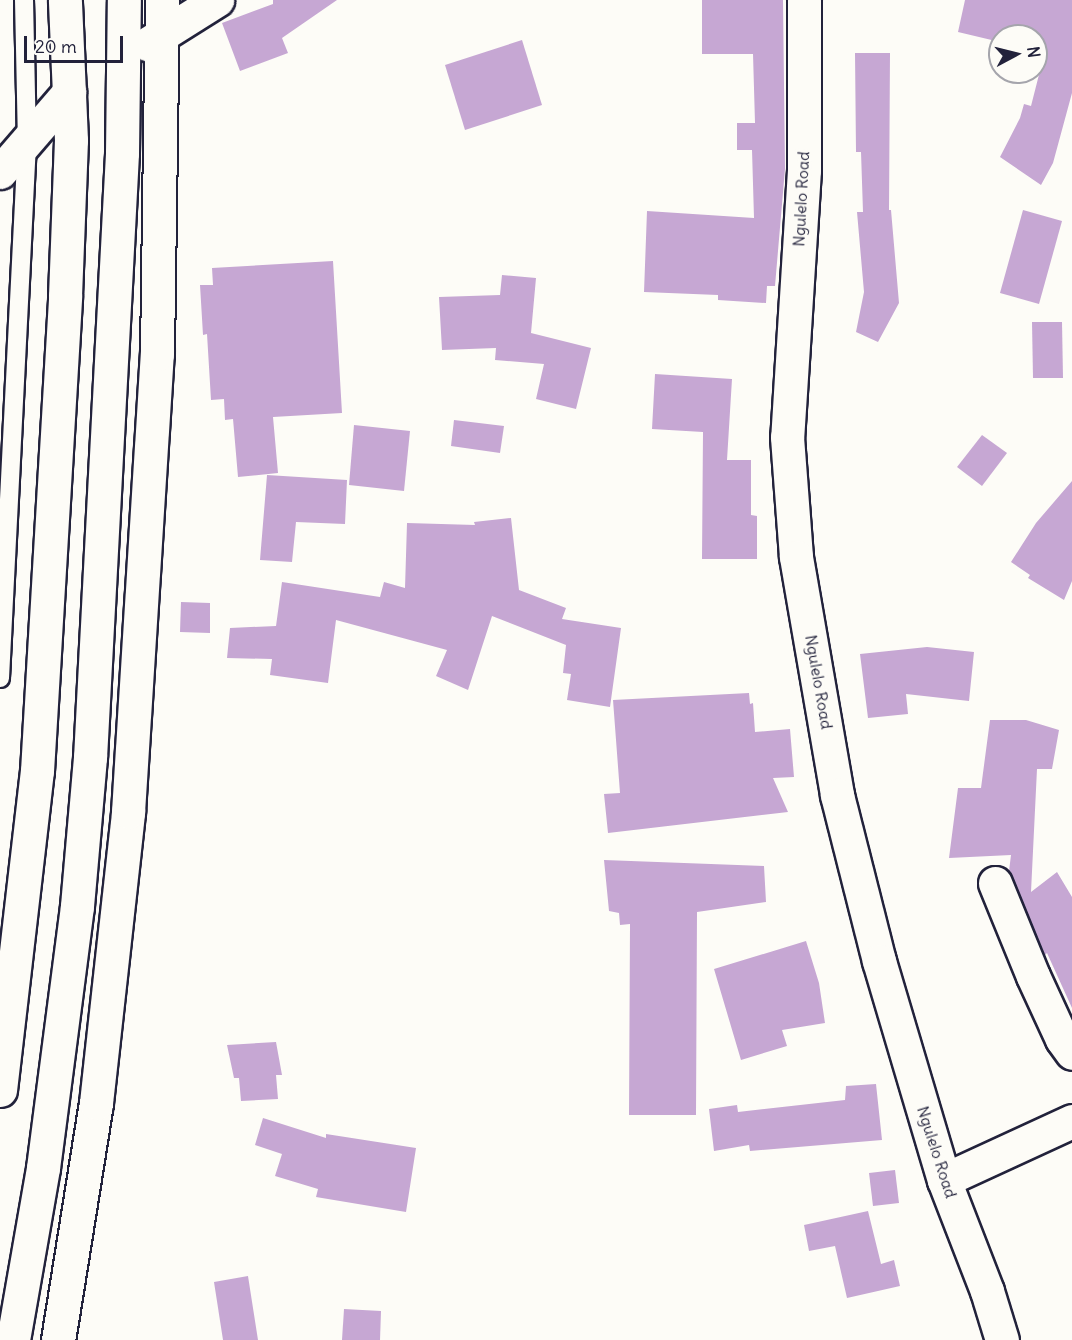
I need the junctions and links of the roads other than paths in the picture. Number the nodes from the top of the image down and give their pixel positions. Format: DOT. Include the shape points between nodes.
graph roads {
  1 [pos="24,0"];
  2 [pos="65,0"];
  3 [pos="124,0"];
  4 [pos="162,0"];
  5 [pos="217,0"];
  6 [pos="804,0"];
  7 [pos="163,35"];
  8 [pos="123,59"];
  9 [pos="69,92"];
  10 [pos="27,143"];
  11 [pos="0,172"];
  12 [pos="0,678"];
  13 [pos="995,883"];
  14 [pos="1072,1053"];
  15 [pos="0,1090"];
  16 [pos="1072,1121"];
  17 [pos="944,1180"];
  18 [pos="13,1340"];
  19 [pos="58,1340"];
  20 [pos="1002,1340"];
  1 -- 10 [label="lane"];
  2 -- 9 [label="main road"];
  3 -- 8 [label="main road"];
  4 -- 7 [label="main road"];
  5 -- 7 [label="main road"];
  6 -- 17 [label="main road, Ngulelo Road" via="804,170 787,437 796,557 837,795 879,961"];
  7 -- 8 [label="main road"];
  7 -- 19 [label="main road" via="157,354 128,812 96,1102"];
  8 -- 18 [label="main road" via="117,265 91,746 44,1168"];
  9 -- 10 [label="main road"];
  9 -- 15 [label="main road" via="65,296 37,771"];
  10 -- 11 [label="main road"];
  10 -- 12 [label="lane"];
  13 -- 14 [label="main road" via="1033,976 1062,1040"];
  16 -- 17 [label="main road"];
  17 -- 20 [label="main road, Ngulelo Road"];
}
